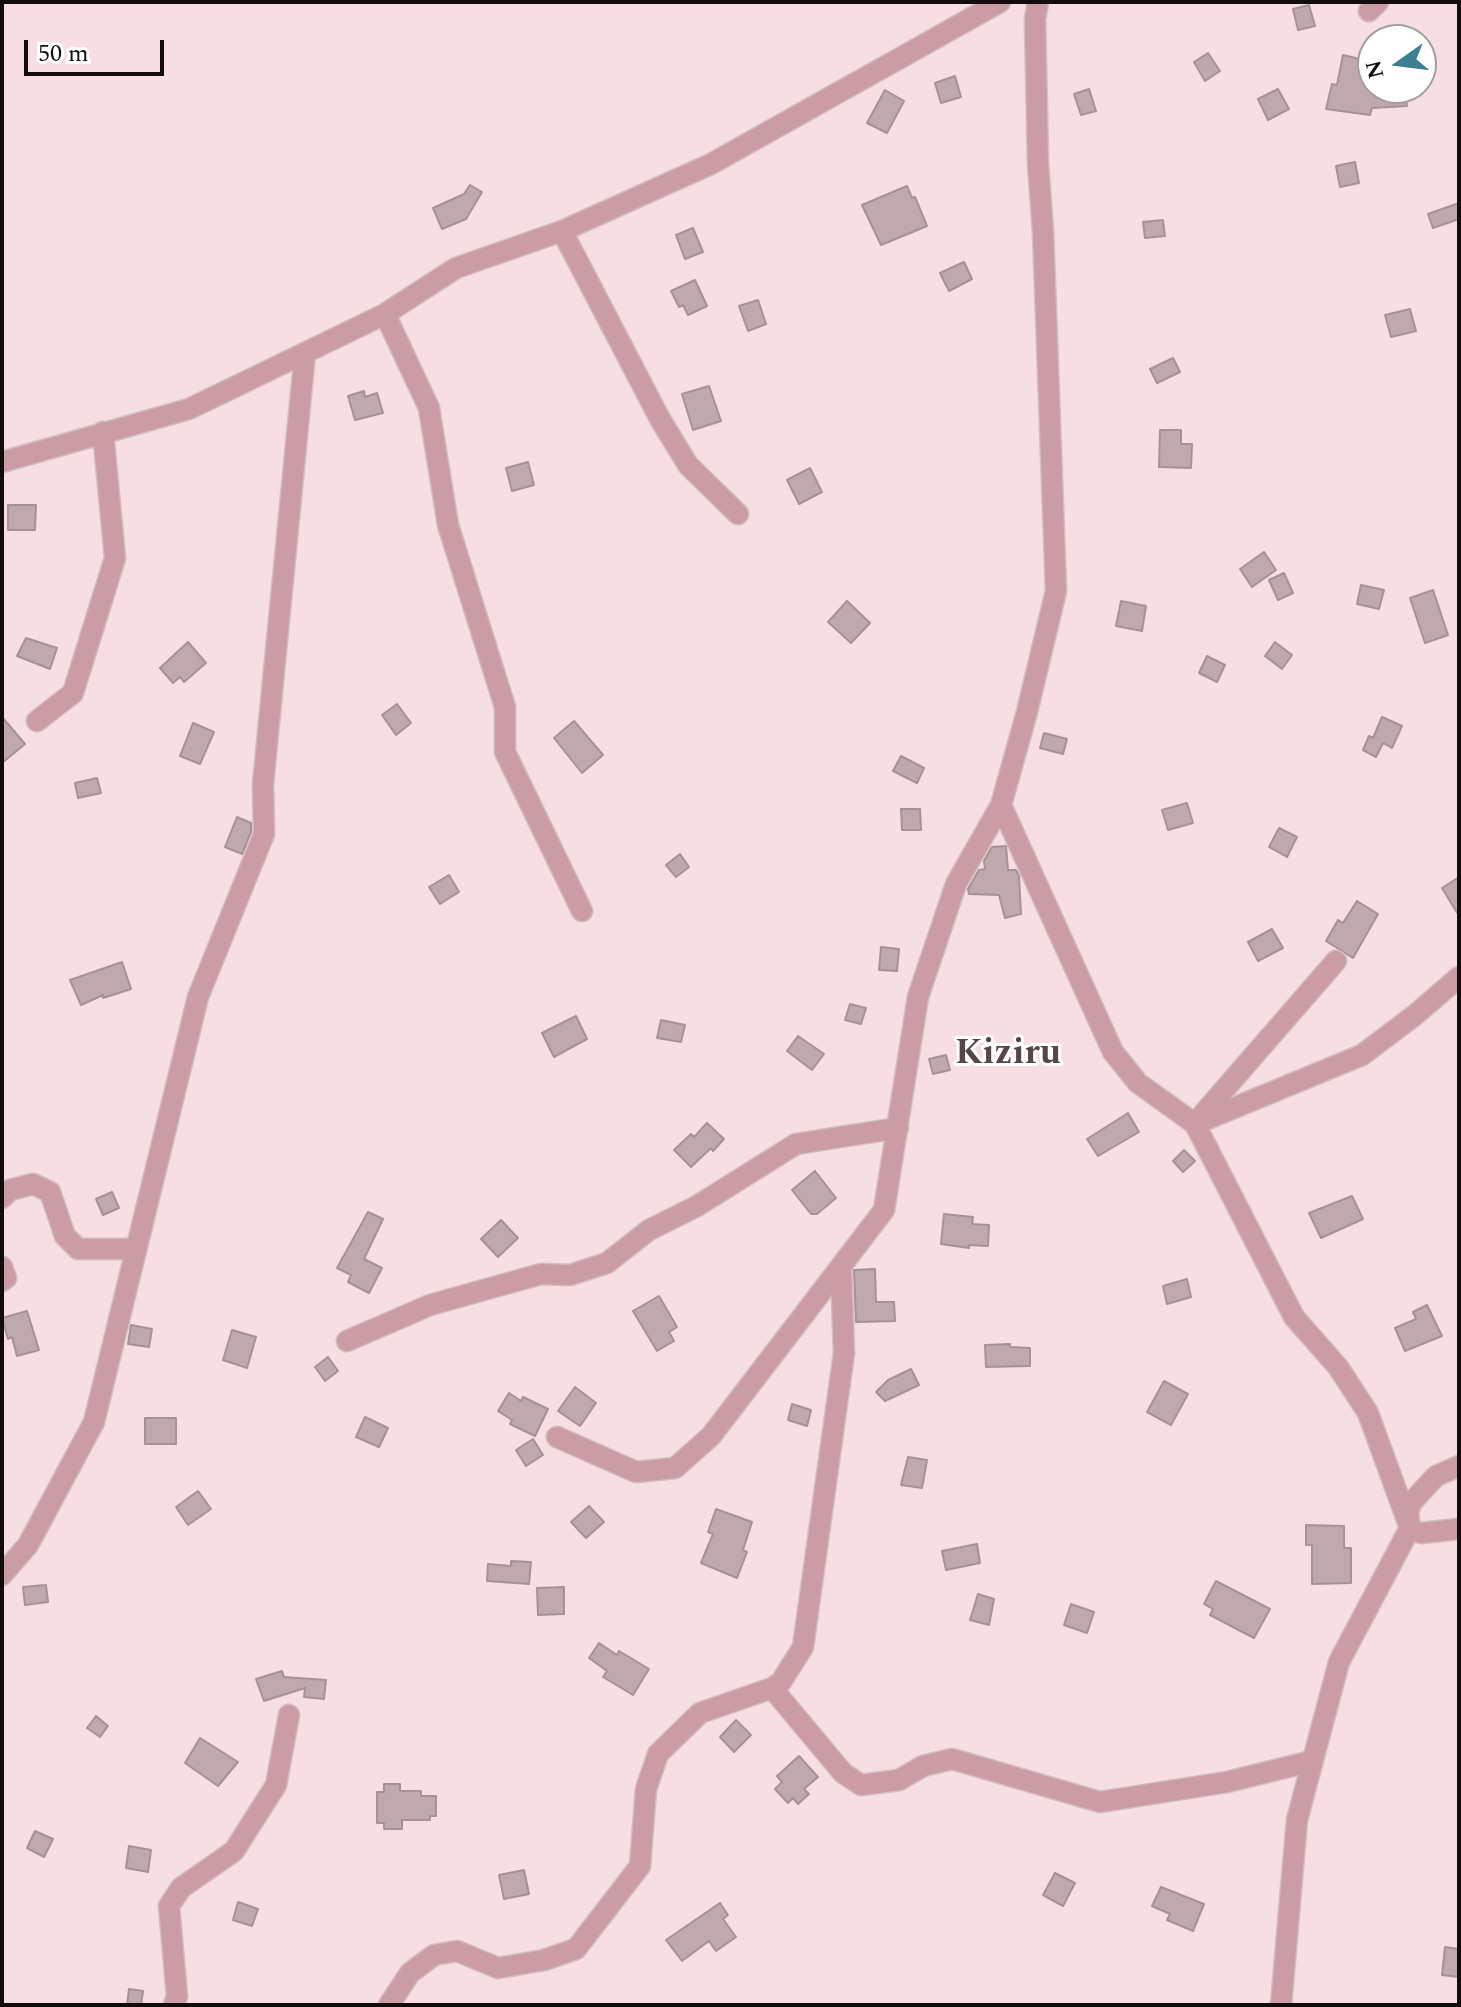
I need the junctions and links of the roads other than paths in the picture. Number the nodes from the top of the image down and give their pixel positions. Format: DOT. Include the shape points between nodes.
graph roads {
  1 [pos="1000,2"];
  2 [pos="1038,2"];
  3 [pos="562,231"];
  4 [pos="385,314"];
  5 [pos="305,353"];
  6 [pos="103,432"];
  7 [pos="2,462"];
  8 [pos="738,514"];
  9 [pos="37,721"];
  10 [pos="1001,805"];
  11 [pos="582,911"];
  12 [pos="1336,961"];
  13 [pos="1459,977"];
  14 [pos="1195,1124"];
  15 [pos="898,1128"];
  16 [pos="2,1198"];
  17 [pos="136,1249"];
  18 [pos="2,1267"];
  19 [pos="841,1268"];
  20 [pos="2,1281"];
  21 [pos="347,1341"];
  22 [pos="557,1437"];
  23 [pos="1459,1466"];
  24 [pos="1410,1528"];
  25 [pos="1459,1529"];
  26 [pos="2,1575"];
  27 [pos="772,1688"];
  28 [pos="289,1715"];
  29 [pos="1312,1761"];
  30 [pos="174,2005"];
  31 [pos="389,2005"];
  32 [pos="1281,2005"];
  1 -- 3 [label="street" via="711,164"];
  2 -- 10 [label="street" via="1038,164 1056,591"];
  3 -- 4 [label="street" via="456,268"];
  3 -- 8 [label="street" via="688,465"];
  4 -- 5 [label="street"];
  4 -- 11 [label="street" via="429,408 448,525 505,707 505,752"];
  5 -- 6 [label="street" via="189,409"];
  5 -- 17 [label="street" via="263,784 264,834 198,997"];
  6 -- 7 [label="street"];
  6 -- 9 [label="street" via="115,558 73,693"];
  10 -- 14 [label="street" via="1113,1052 1138,1083"];
  10 -- 15 [label="street" via="956,884 918,997"];
  12 -- 14 [label="street"];
  13 -- 14 [label="street" via="1362,1055"];
  14 -- 24 [label="street" via="1294,1317 1338,1367 1368,1413"];
  15 -- 19 [label="street" via="884,1210"];
  15 -- 21 [label="street" via="796,1144 649,1230 607,1263 570,1275 541,1274 430,1305"];
  16 -- 17 [label="street" via="33,1184 50,1192 65,1236 78,1249"];
  17 -- 26 [label="street" via="94,1422 28,1545"];
  18 -- 20 [label="street"];
  19 -- 22 [label="street" via="711,1436 675,1468 636,1472"];
  19 -- 27 [label="street" via="844,1353 803,1647"];
  23 -- 24 [label="street" via="1436,1476 1411,1503"];
  24 -- 25 [label="street" via="1421,1533"];
  24 -- 29 [label="street" via="1339,1662"];
  27 -- 29 [label="street" via="843,1773 861,1785 899,1780 923,1766 952,1759 1100,1802 1227,1782"];
  27 -- 31 [label="street" via="700,1713 658,1754 646,1789 640,1866 576,1949 498,1968 457,1951 434,1955 410,1973"];
  28 -- 30 [label="street" via="276,1785 234,1851 181,1888 169,1906"];
  29 -- 32 [label="street" via="1297,1820"];
}
